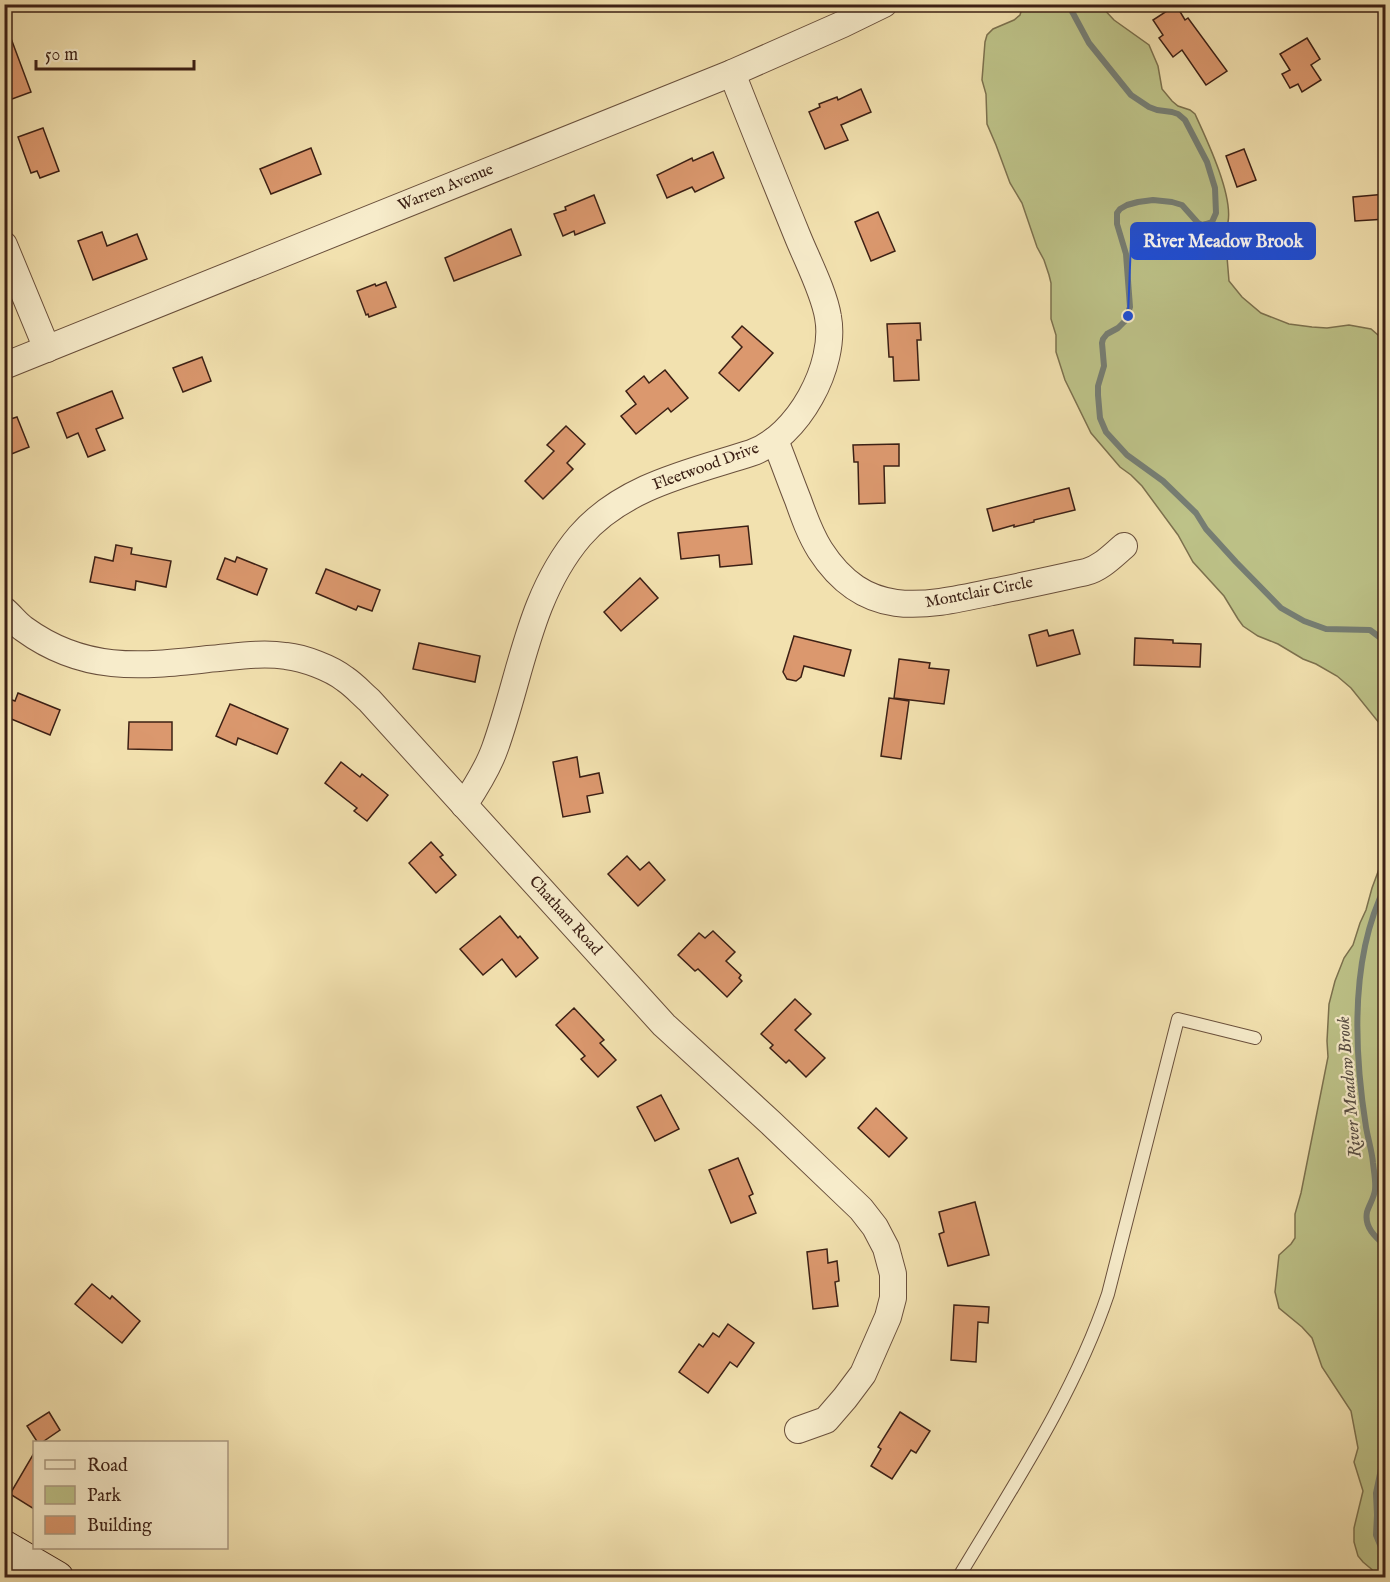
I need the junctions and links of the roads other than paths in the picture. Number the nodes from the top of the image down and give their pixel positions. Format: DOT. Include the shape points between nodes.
graph roads {
  1 [pos="884,4"];
  2 [pos="732,73"];
  3 [pos="4,245"];
  4 [pos="47,349"];
  5 [pos="4,366"];
  6 [pos="775,440"];
  7 [pos="1124,546"];
  8 [pos="4,610"];
  9 [pos="464,805"];
  10 [pos="1255,1038"];
  11 [pos="798,1430"];
  12 [pos="4,1547"];
  13 [pos="57,1578"];
  14 [pos="958,1578"];
  1 -- 2 [label="street, Warren Avenue"];
  2 -- 4 [label="street, Warren Avenue"];
  2 -- 6 [label="street, Fleetwood Drive" via="828,317 828,349 817,382 798,416"];
  3 -- 4 [label="street"];
  4 -- 5 [label="street, Warren Avenue"];
  6 -- 7 [label="street, Montclair Circle" via="823,554 848,581 886,602 948,602 1090,572"];
  6 -- 9 [label="street, Fleetwood Drive" via="752,452 645,489 586,528 550,579 536,611 495,749"];
  8 -- 9 [label="street, Chatham Road" via="22,628 87,660 161,664 255,654 288,656 321,666 345,678 369,700"];
  9 -- 11 [label="street, Chatham Road" via="664,1025 780,1131 875,1227 893,1274 888,1317 863,1374 845,1398 826,1420"];
  10 -- 14 [label="lane" via="1178,1019 1099,1323 1053,1418"];
  12 -- 13 [label="main road"];
}
